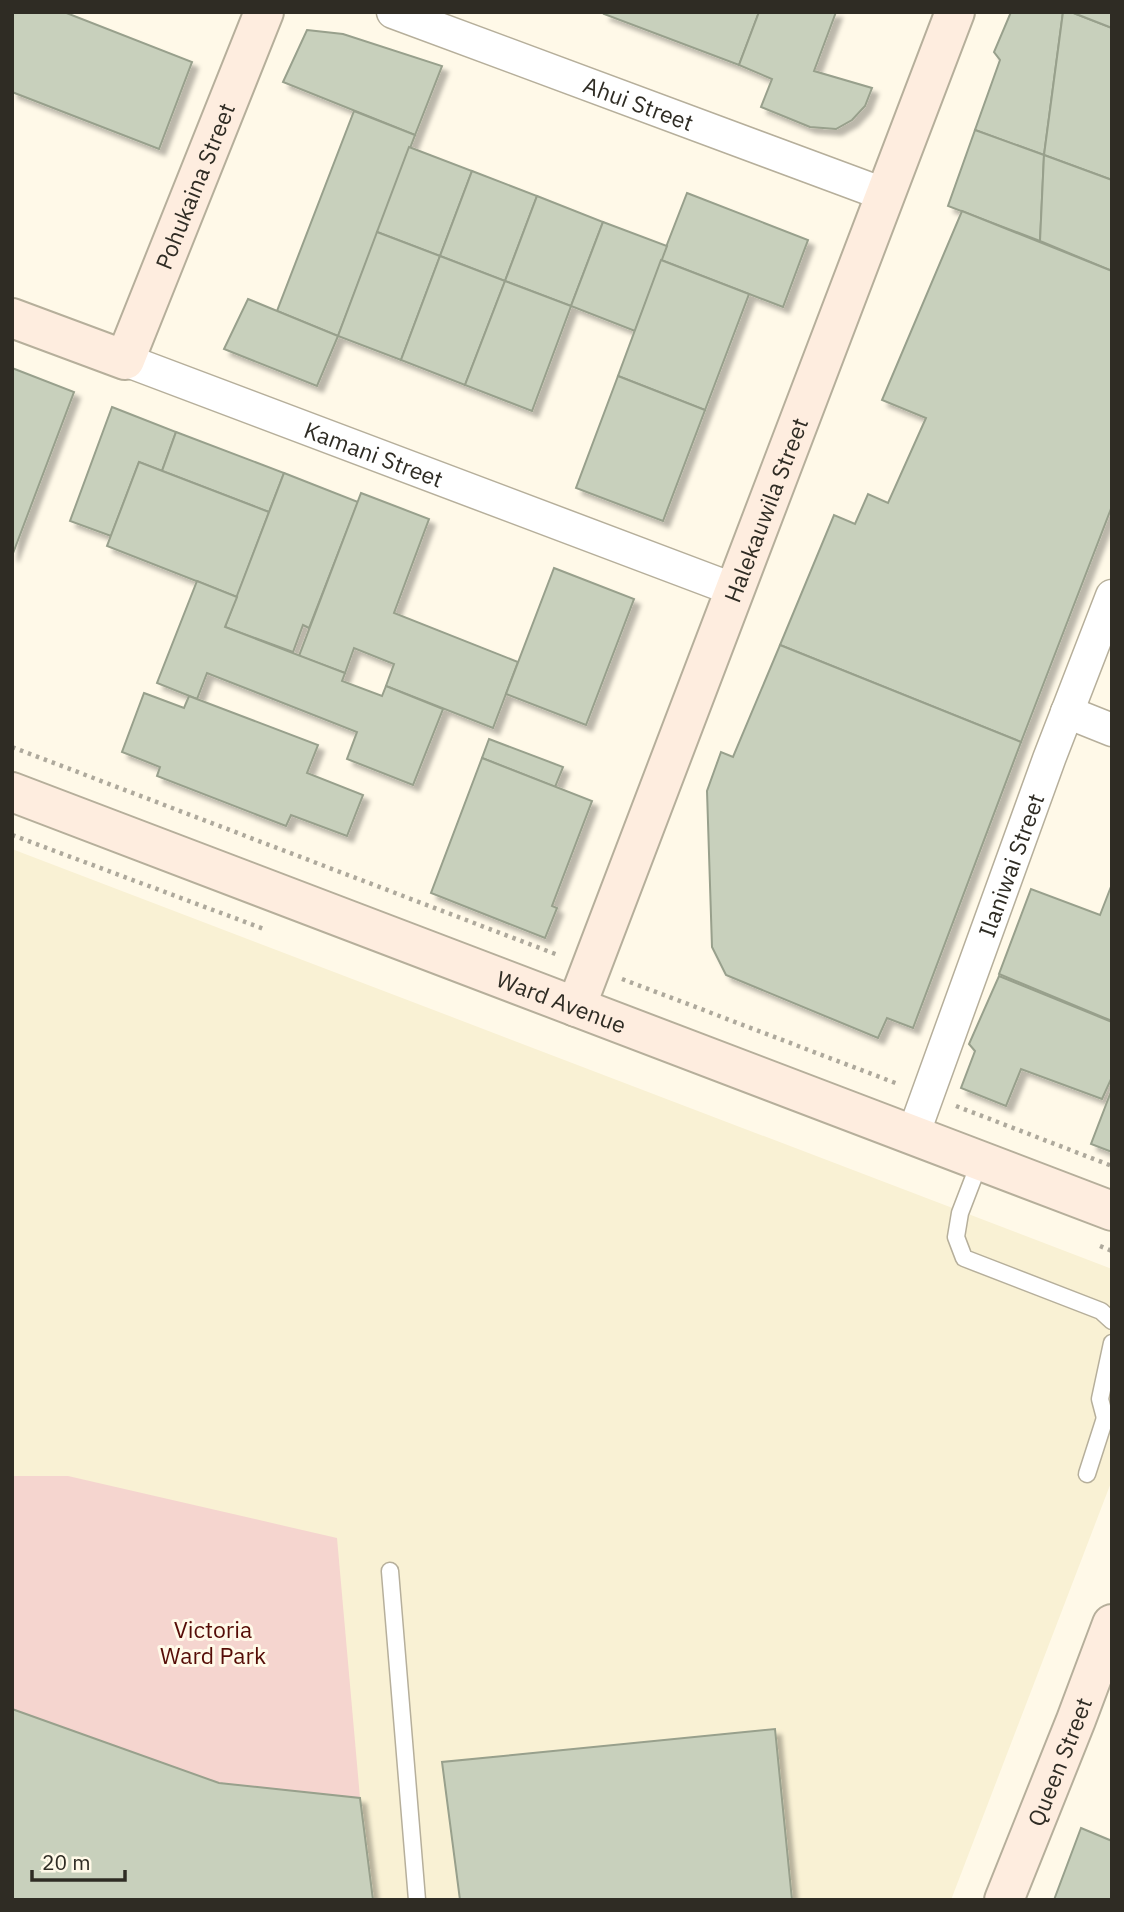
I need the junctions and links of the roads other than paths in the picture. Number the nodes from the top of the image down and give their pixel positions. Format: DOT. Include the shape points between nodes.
graph roads {
  1 [pos="264,12"];
  2 [pos="393,12"];
  3 [pos="955,12"];
  4 [pos="886,195"];
  5 [pos="12,318"];
  6 [pos="125,360"];
  7 [pos="735,590"];
  8 [pos="1112,596"];
  9 [pos="1067,712"];
  10 [pos="1112,730"];
  11 [pos="12,792"];
  12 [pos="576,1007"];
  13 [pos="913,1135"];
  14 [pos="980,1161"];
  15 [pos="1112,1211"];
  16 [pos="1112,1321"];
  17 [pos="1112,1343"];
  18 [pos="1109,1419"];
  19 [pos="1087,1474"];
  20 [pos="390,1571"];
  21 [pos="1112,1624"];
  22 [pos="417,1900"];
  23 [pos="1004,1900"];
  1 -- 6 [label="street, Pohukaina Street"];
  2 -- 4 [label="street, Ahui Street"];
  3 -- 4 [label="street, Halekauwila Street"];
  4 -- 7 [label="street, Halekauwila Street"];
  5 -- 6 [label="street, Kamani Street"];
  6 -- 7 [label="street, Kamani Street"];
  7 -- 12 [label="street, Halekauwila Street"];
  8 -- 9 [label="street, Ilaniwai Street"];
  9 -- 10 [label="street"];
  9 -- 13 [label="street, Ilaniwai Street"];
  11 -- 12 [label="street, Ward Avenue"];
  12 -- 13 [label="street, Ward Avenue"];
  13 -- 14 [label="street, Ward Avenue"];
  14 -- 15 [label="street, Ward Avenue"];
  14 -- 16 [label="lane" via="956,1237 964,1258 1101,1311"];
  17 -- 18 [label="lane" via="1100,1399"];
  18 -- 19 [label="lane"];
  20 -- 22 [label="lane"];
  21 -- 23 [label="street, Queen Street"];
}
